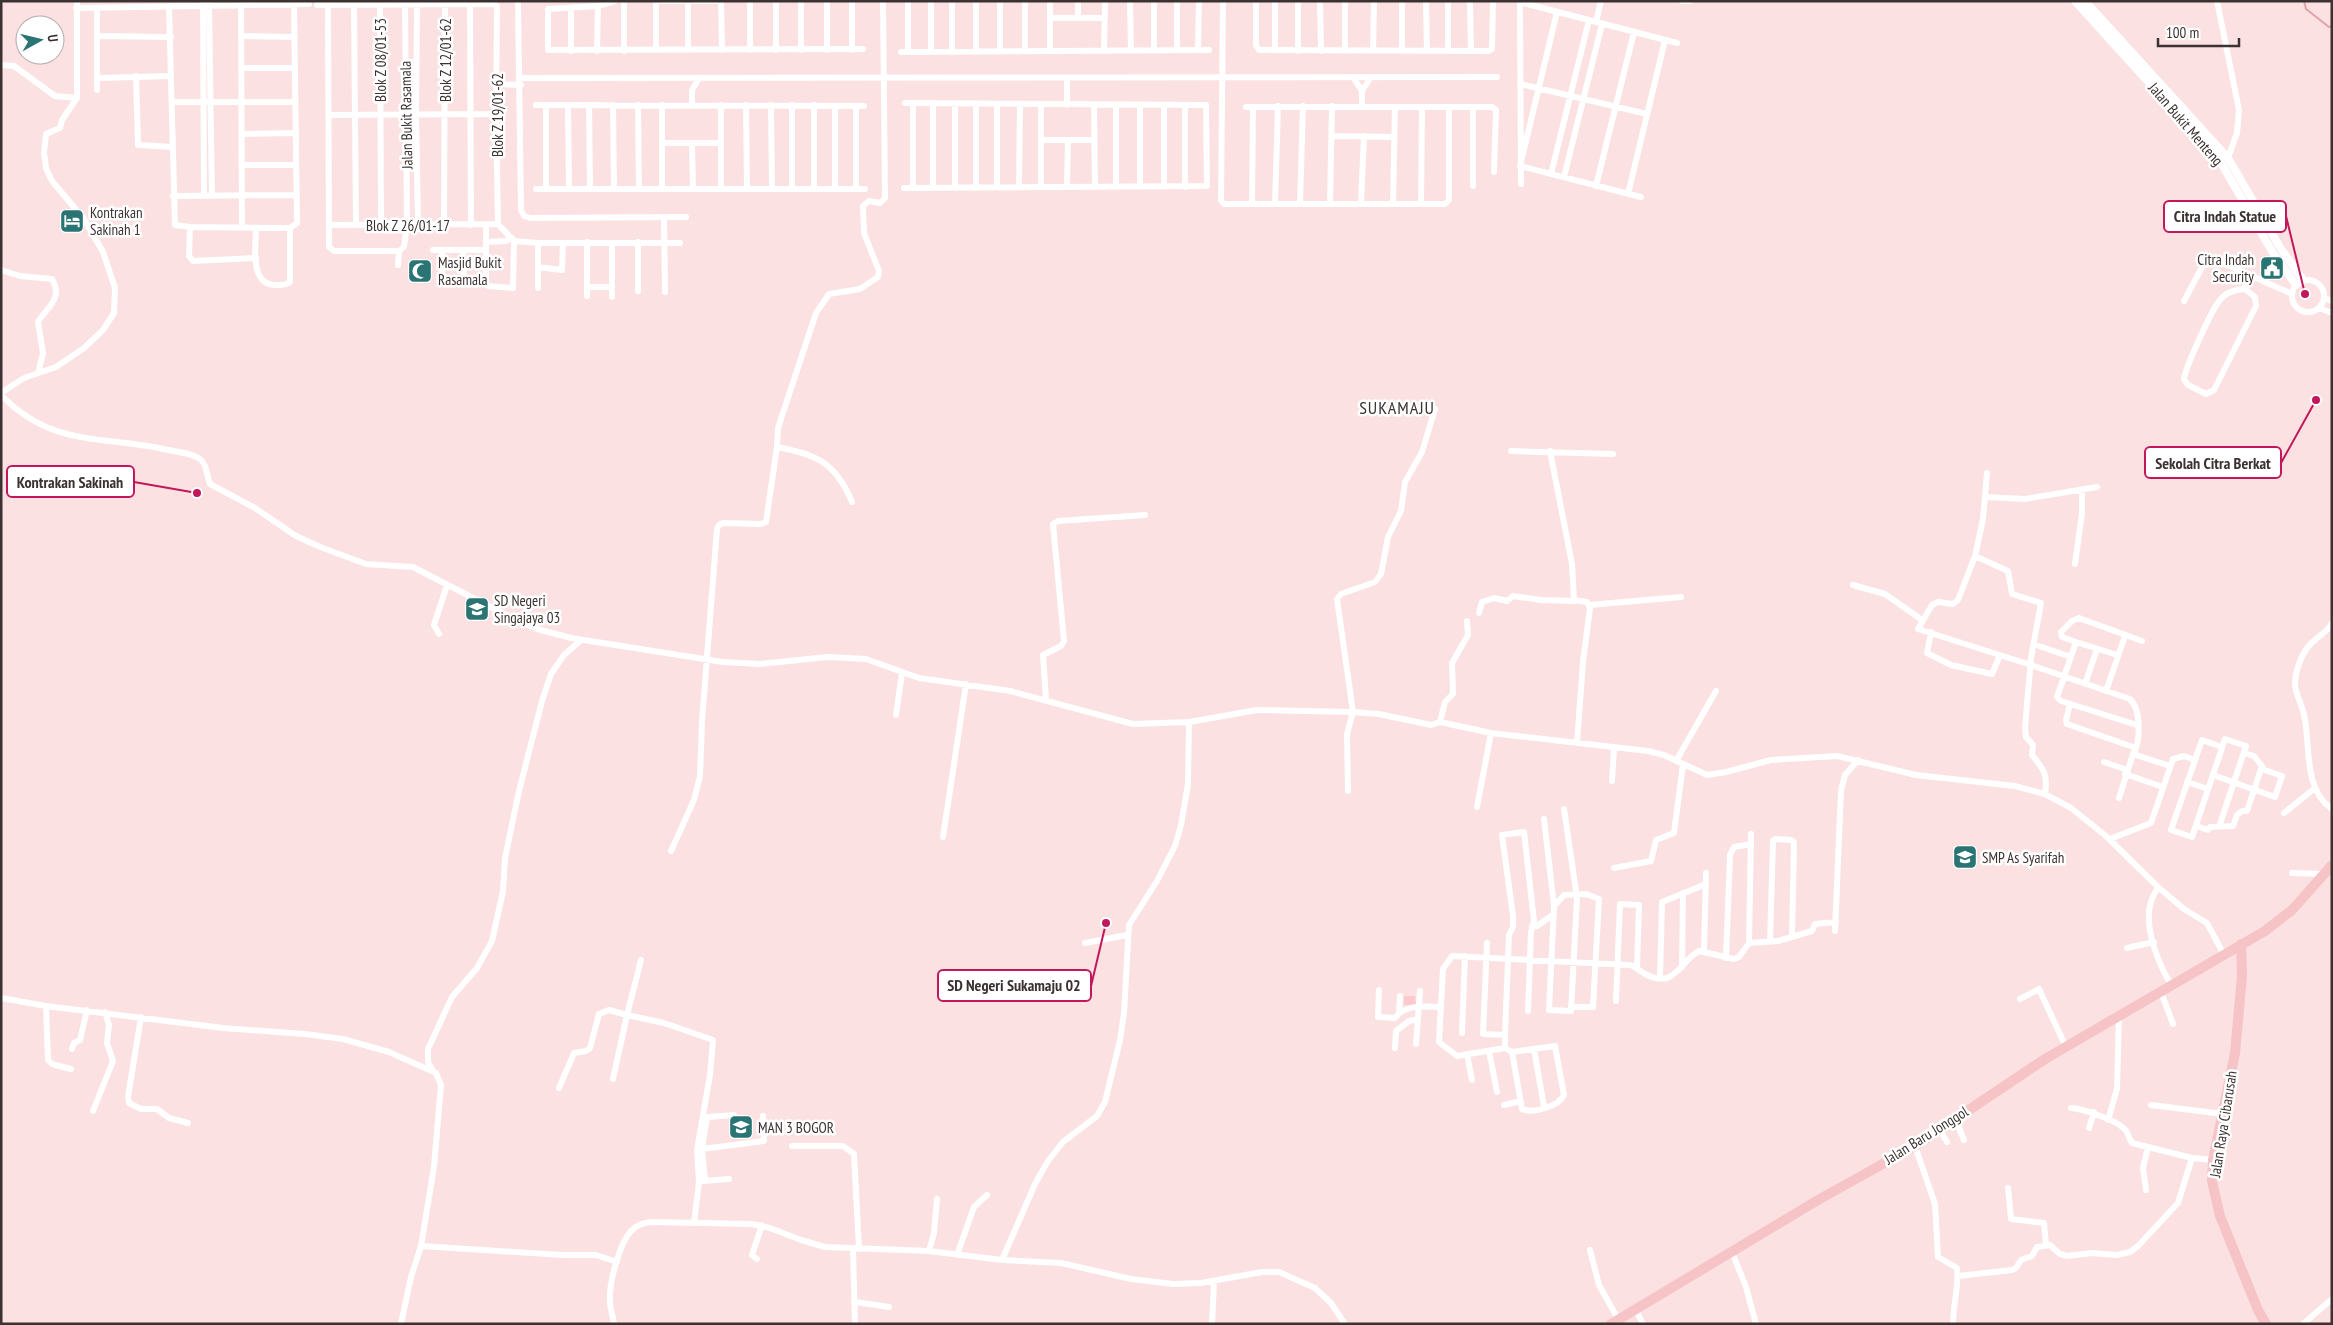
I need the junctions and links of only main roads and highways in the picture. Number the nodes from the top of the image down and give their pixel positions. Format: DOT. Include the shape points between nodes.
graph roads {
  1 [pos="2332,866"];
  2 [pos="2241,944"];
  3 [pos="1614,1322"];
  4 [pos="2266,1324"];
  1 -- 2 [label="main road, Jalan Baru Jonggol" via="2286,916"];
  2 -- 3 [label="main road, Jalan Baru Jonggol" via="2066,1047 1915,1146 1837,1188"];
  2 -- 4 [label="main road, Jalan Raya Cibarusah" via="2243,962 2237,1035 2213,1160 2212,1181 2220,1216"];
}
